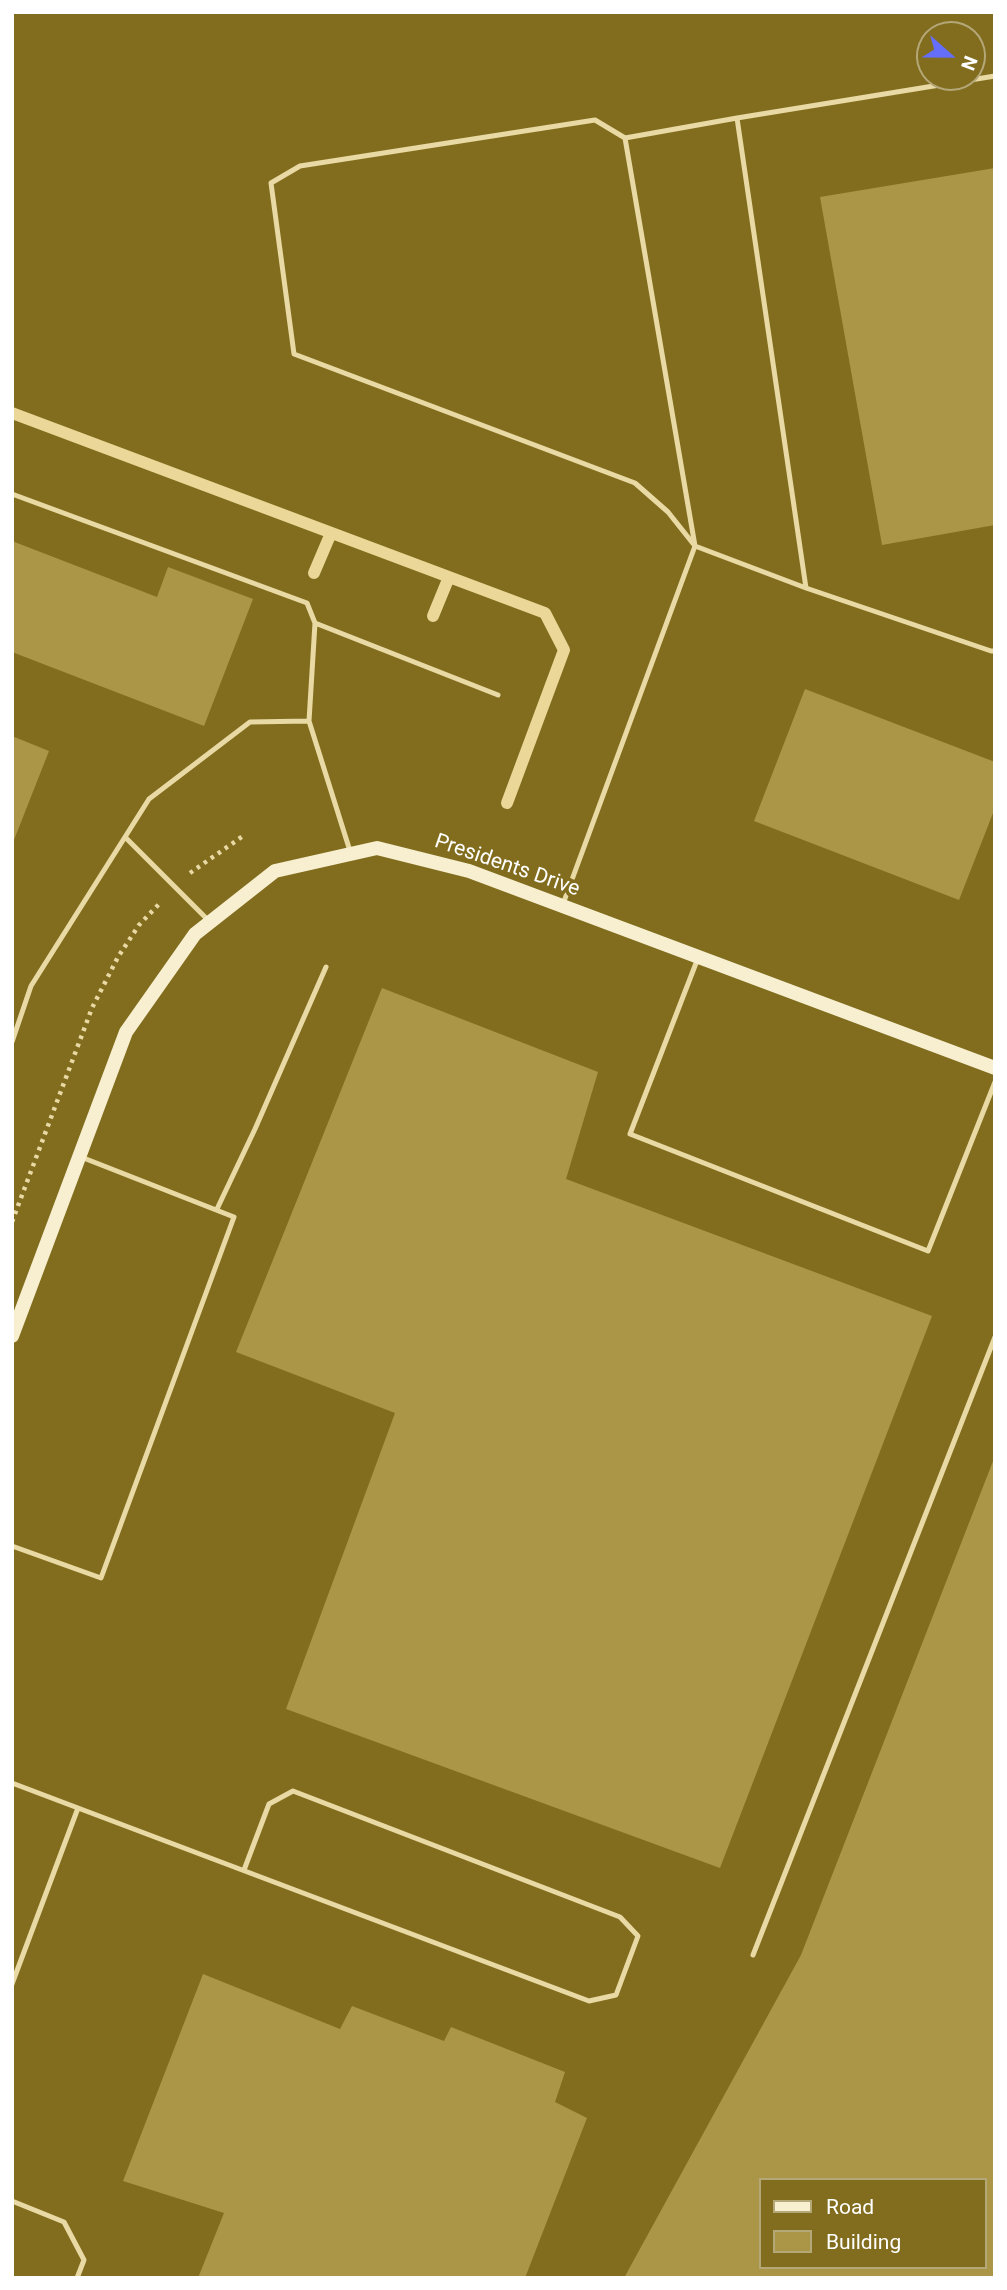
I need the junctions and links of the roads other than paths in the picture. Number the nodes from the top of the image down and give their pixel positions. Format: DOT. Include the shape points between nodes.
graph roads {
  1 [pos="995,76"];
  2 [pos="737,118"];
  3 [pos="625,138"];
  4 [pos="12,494"];
  5 [pos="695,546"];
  6 [pos="806,588"];
  7 [pos="315,623"];
  8 [pos="995,651"];
  9 [pos="498,695"];
  10 [pos="309,721"];
  11 [pos="124,837"];
  12 [pos="351,854"];
  13 [pos="562,906"];
  14 [pos="210,922"];
  15 [pos="699,956"];
  16 [pos="326,967"];
  17 [pos="12,1042"];
  18 [pos="995,1068"];
  19 [pos="995,1082"];
  20 [pos="80,1156"];
  21 [pos="217,1209"];
  22 [pos="12,1336"];
  23 [pos="995,1338"];
  24 [pos="12,1546"];
  25 [pos="12,1783"];
  26 [pos="78,1808"];
  27 [pos="243,1870"];
  28 [pos="753,1955"];
  29 [pos="12,1984"];
  30 [pos="12,2201"];
  31 [pos="77,2278"];
  1 -- 2 [label="lane"];
  2 -- 3 [label="lane"];
  2 -- 6 [label="lane"];
  3 -- 5 [label="lane"];
  3 -- 5 [label="lane" via="595,121 300,166 271,183 293,354 635,483 668,512"];
  4 -- 7 [label="lane" via="307,603"];
  5 -- 6 [label="lane"];
  5 -- 13 [label="lane"];
  6 -- 8 [label="lane"];
  7 -- 9 [label="lane"];
  7 -- 10 [label="lane"];
  10 -- 11 [label="lane" via="250,722 149,800"];
  10 -- 12 [label="lane"];
  11 -- 14 [label="lane"];
  11 -- 17 [label="lane" via="31,986"];
  12 -- 13 [label="street, Presidents Drive" via="377,848 469,870"];
  12 -- 14 [label="street, Presidents Drive" via="275,871"];
  13 -- 15 [label="street, Presidents Drive"];
  14 -- 20 [label="street, Presidents Drive" via="195,934 126,1032"];
  15 -- 18 [label="street, Presidents Drive"];
  15 -- 19 [label="lane" via="630,1134 928,1251"];
  16 -- 21 [label="lane"];
  20 -- 21 [label="lane"];
  20 -- 22 [label="street, Presidents Drive"];
  21 -- 24 [label="lane" via="234,1217 101,1578"];
  23 -- 28 [label="lane"];
  25 -- 26 [label="lane"];
  26 -- 27 [label="lane"];
  26 -- 29 [label="lane"];
  27 -- 27 [label="lane" via="589,2001 616,1995 638,1936 620,1917 293,1791 269,1804"];
  30 -- 31 [label="lane" via="64,2222 84,2260"];
}
